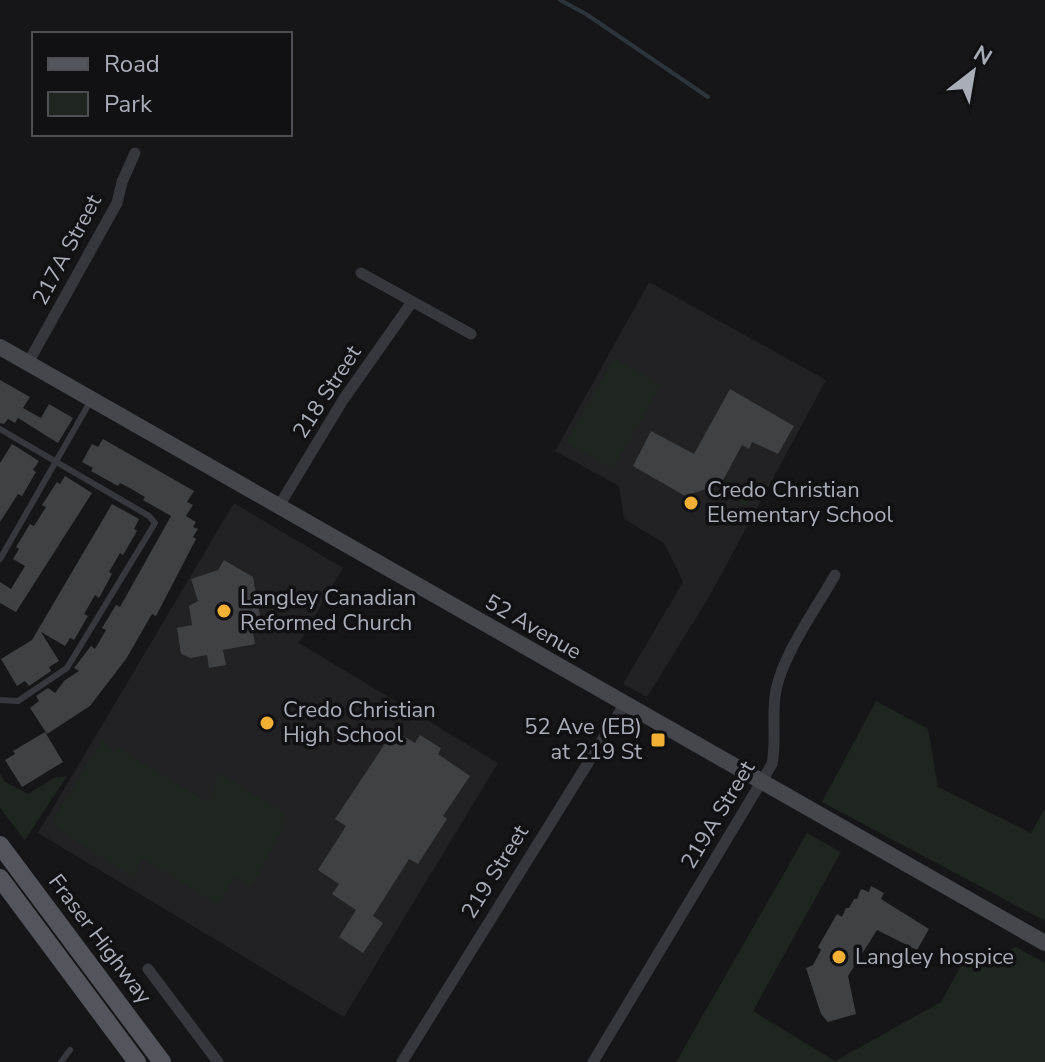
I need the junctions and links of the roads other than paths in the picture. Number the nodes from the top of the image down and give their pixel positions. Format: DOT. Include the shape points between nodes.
graph roads {
  1 [pos="135,153"];
  2 [pos="361,273"];
  3 [pos="412,302"];
  4 [pos="471,334"];
  5 [pos="0,347"];
  6 [pos="28,363"];
  7 [pos="92,399"];
  8 [pos="0,429"];
  9 [pos="57,461"];
  10 [pos="279,506"];
  11 [pos="0,559"];
  12 [pos="835,575"];
  13 [pos="0,700"];
  14 [pos="624,705"];
  15 [pos="761,782"];
  16 [pos="0,845"];
  17 [pos="0,878"];
  18 [pos="1045,943"];
  19 [pos="148,969"];
  20 [pos="70,1050"];
  21 [pos="61,1062"];
  22 [pos="137,1062"];
  23 [pos="162,1062"];
  24 [pos="218,1062"];
  25 [pos="402,1062"];
  26 [pos="593,1062"];
  1 -- 6 [label="street, 217A Street" via="117,203"];
  2 -- 3 [label="street"];
  3 -- 4 [label="street"];
  3 -- 10 [label="street, 218 Street" via="343,400"];
  5 -- 6 [label="street, 52 Avenue"];
  6 -- 7 [label="street, 52 Avenue"];
  7 -- 9 [label="lane"];
  7 -- 10 [label="street, 52 Avenue"];
  8 -- 9 [label="lane"];
  9 -- 11 [label="lane"];
  9 -- 13 [label="lane" via="155,523 67,668 18,701"];
  10 -- 14 [label="street, 52 Avenue"];
  12 -- 15 [label="street, 219A Street" via="780,672 775,751"];
  14 -- 15 [label="street, 52 Avenue"];
  14 -- 25 [label="street, 219 Street"];
  15 -- 18 [label="street, 52 Avenue"];
  15 -- 26 [label="street, 219A Street"];
  16 -- 23 [label="main road, Fraser Highway"];
  17 -- 22 [label="main road, Fraser Highway"];
  19 -- 24 [label="street"];
  20 -- 21 [label="lane"];
}
